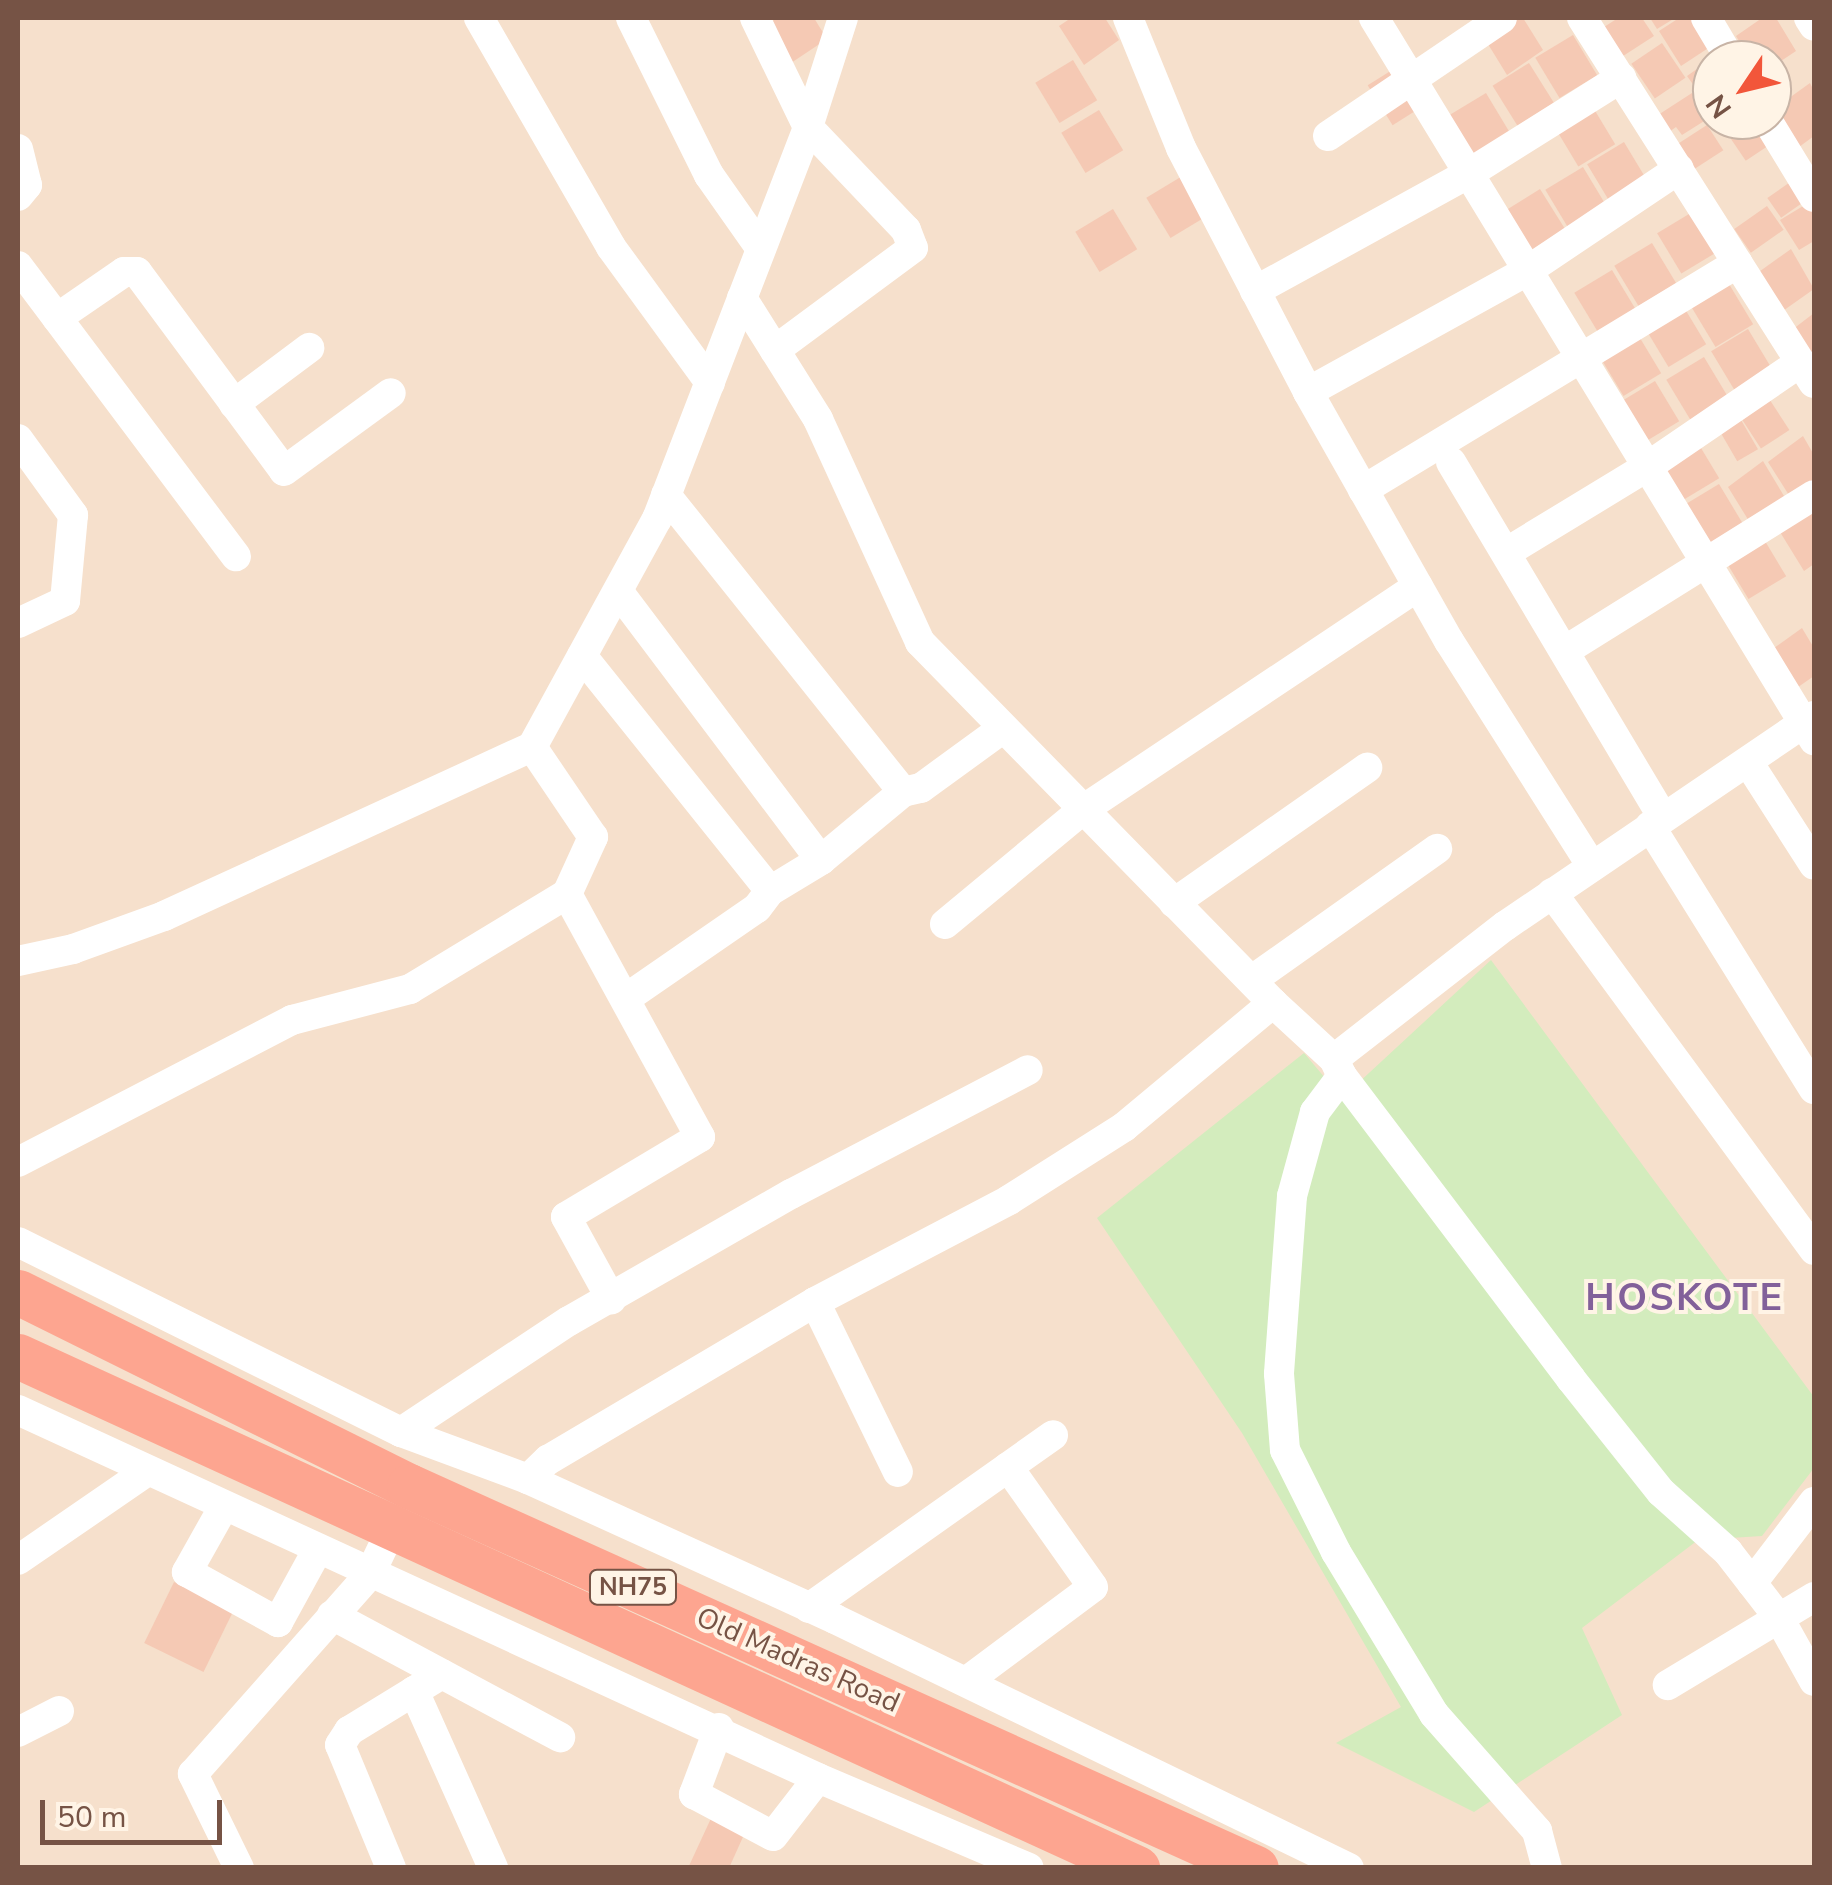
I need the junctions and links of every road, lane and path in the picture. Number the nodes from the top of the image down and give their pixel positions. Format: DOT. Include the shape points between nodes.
graph roads {
  1 [pos="478,18"];
  2 [pos="632,18"];
  3 [pos="755,18"];
  4 [pos="842,18"];
  5 [pos="1128,18"];
  6 [pos="1374,18"];
  7 [pos="1502,18"];
  8 [pos="1582,18"];
  9 [pos="1706,18"];
  10 [pos="1809,18"];
  11 [pos="1814,26"];
  12 [pos="1719,40"];
  13 [pos="1621,78"];
  14 [pos="1410,80"];
  15 [pos="808,127"];
  16 [pos="1328,136"];
  17 [pos="1779,140"];
  18 [pos="18,149"];
  19 [pos="1679,170"];
  20 [pos="1468,174"];
  21 [pos="18,196"];
  22 [pos="1814,197"];
  23 [pos="761,249"];
  24 [pos="1738,263"];
  25 [pos="18,266"];
  26 [pos="1527,271"];
  27 [pos="1255,290"];
  28 [pos="742,298"];
  29 [pos="57,318"];
  30 [pos="309,348"];
  31 [pos="775,350"];
  32 [pos="1580,358"];
  33 [pos="1808,372"];
  34 [pos="710,383"];
  35 [pos="1308,392"];
  36 [pos="391,393"];
  37 [pos="234,404"];
  38 [pos="18,439"];
  39 [pos="1451,462"];
  40 [pos="1647,467"];
  41 [pos="1363,490"];
  42 [pos="666,495"];
  43 [pos="1814,495"];
  44 [pos="1507,552"];
  45 [pos="236,556"];
  46 [pos="1706,563"];
  47 [pos="1418,586"];
  48 [pos="618,591"];
  49 [pos="18,623"];
  50 [pos="1566,650"];
  51 [pos="582,656"];
  52 [pos="1811,727"];
  53 [pos="1002,728"];
  54 [pos="532,747"];
  55 [pos="1748,762"];
  56 [pos="1367,768"];
  57 [pos="903,792"];
  58 [pos="1082,811"];
  59 [pos="1656,822"];
  60 [pos="1437,849"];
  61 [pos="821,860"];
  62 [pos="1592,866"];
  63 [pos="1814,866"];
  64 [pos="770,891"];
  65 [pos="1552,893"];
  66 [pos="567,894"];
  67 [pos="1174,903"];
  68 [pos="945,924"];
  69 [pos="18,961"];
  70 [pos="1252,980"];
  71 [pos="625,999"];
  72 [pos="1272,1004"];
  73 [pos="1338,1067"];
  74 [pos="1028,1070"];
  75 [pos="1814,1089"];
  76 [pos="18,1162"];
  77 [pos="18,1242"];
  78 [pos="1814,1250"];
  79 [pos="18,1292"];
  80 [pos="610,1299"];
  81 [pos="816,1302"];
  82 [pos="18,1356"];
  83 [pos="18,1410"];
  84 [pos="401,1432"];
  85 [pos="1053,1435"];
  86 [pos="1008,1467"];
  87 [pos="146,1472"];
  88 [pos="898,1472"];
  89 [pos="528,1479"];
  90 [pos="1814,1502"];
  91 [pos="224,1506"];
  92 [pos="391,1530"];
  93 [pos="318,1549"];
  94 [pos="18,1560"];
  95 [pos="370,1574"];
  96 [pos="1752,1582"];
  97 [pos="1814,1597"];
  98 [pos="809,1608"];
  99 [pos="332,1614"];
  100 [pos="1779,1618"];
  101 [pos="442,1674"];
  102 [pos="1814,1681"];
  103 [pos="967,1682"];
  104 [pos="1668,1685"];
  105 [pos="414,1691"];
  106 [pos="59,1711"];
  107 [pos="719,1728"];
  108 [pos="18,1732"];
  109 [pos="560,1737"];
  110 [pos="818,1778"];
  111 [pos="1251,1851"];
  112 [pos="239,1868"];
  113 [pos="391,1868"];
  114 [pos="492,1868"];
  115 [pos="1029,1868"];
  116 [pos="1137,1868"];
  117 [pos="1350,1868"];
  118 [pos="1548,1868"];
  1 -- 34 [label="street" via="612,247"];
  2 -- 23 [label="street" via="709,175"];
  3 -- 15 [label="street"];
  4 -- 15 [label="street"];
  5 -- 27 [label="street" via="1180,148"];
  6 -- 14 [label="street"];
  7 -- 14 [label="street"];
  8 -- 13 [label="street"];
  9 -- 12 [label="street"];
  10 -- 11 [label="street"];
  13 -- 19 [label="street"];
  13 -- 20 [label="street"];
  14 -- 16 [label="street"];
  14 -- 20 [label="street"];
  15 -- 23 [label="street"];
  15 -- 31 [label="street" via="906,230 913,248"];
  17 -- 22 [label="street"];
  18 -- 21 [label="street" via="27,185"];
  19 -- 24 [label="street"];
  19 -- 26 [label="street"];
  20 -- 26 [label="street"];
  20 -- 27 [label="street"];
  23 -- 28 [label="street"];
  24 -- 32 [label="street"];
  24 -- 33 [label="street"];
  25 -- 29 [label="street"];
  26 -- 32 [label="street"];
  26 -- 35 [label="street"];
  27 -- 35 [label="street"];
  28 -- 31 [label="street"];
  28 -- 34 [label="street"];
  29 -- 37 [label="street" via="124,272 137,272"];
  29 -- 45 [label="street"];
  30 -- 37 [label="street"];
  31 -- 53 [label="street" via="818,420 920,642"];
  32 -- 40 [label="street"];
  32 -- 41 [label="street"];
  33 -- 40 [label="street"];
  34 -- 42 [label="street"];
  35 -- 41 [label="street"];
  36 -- 37 [label="street" via="284,472"];
  38 -- 49 [label="street" via="73,515 65,601"];
  39 -- 44 [label="street"];
  40 -- 44 [label="street"];
  40 -- 46 [label="street"];
  41 -- 47 [label="street"];
  42 -- 48 [label="street"];
  42 -- 57 [label="street"];
  43 -- 46 [label="street"];
  44 -- 50 [label="street"];
  46 -- 50 [label="street"];
  46 -- 52 [label="street"];
  47 -- 58 [label="street"];
  47 -- 62 [label="street"];
  48 -- 51 [label="street"];
  48 -- 61 [label="street"];
  50 -- 59 [label="street"];
  51 -- 54 [label="street"];
  51 -- 64 [label="street"];
  52 -- 55 [label="street"];
  53 -- 57 [label="street" via="921,788"];
  53 -- 58 [label="street"];
  54 -- 66 [label="street" via="593,838"];
  54 -- 69 [label="street" via="164,916"];
  55 -- 59 [label="street"];
  55 -- 63 [label="street"];
  56 -- 67 [label="street"];
  57 -- 61 [label="street"];
  58 -- 67 [label="street"];
  58 -- 68 [label="street"];
  59 -- 62 [label="street"];
  59 -- 75 [label="street"];
  60 -- 70 [label="street"];
  61 -- 64 [label="street"];
  62 -- 65 [label="street"];
  64 -- 71 [label="street" via="756,908"];
  65 -- 73 [label="street"];
  65 -- 78 [label="street"];
  66 -- 71 [label="street"];
  66 -- 76 [label="street" via="410,990 292,1020"];
  67 -- 70 [label="street"];
  70 -- 72 [label="street"];
  71 -- 80 [label="street" via="700,1137 566,1217"];
  72 -- 73 [label="street"];
  72 -- 81 [label="street" via="1124,1127 1009,1200"];
  73 -- 96 [label="street" via="1662,1492"];
  73 -- 118 [label="street" via="1315,1112 1292,1196 1279,1374 1285,1450 1336,1552 1434,1714 1537,1830"];
  74 -- 80 [label="street" via="791,1194"];
  77 -- 84 [label="street"];
  79 -- 111 [label="highway, Old Madras Road / NH75" via="409,1486"];
  80 -- 84 [label="street"];
  81 -- 88 [label="street"];
  81 -- 89 [label="street" via="548,1460"];
  82 -- 92 [label="highway, Old Madras Road / NH75"];
  83 -- 87 [label="street"];
  84 -- 89 [label="street"];
  85 -- 86 [label="street"];
  86 -- 98 [label="street"];
  86 -- 103 [label="street" via="1092,1587"];
  87 -- 91 [label="street"];
  87 -- 94 [label="street"];
  89 -- 98 [label="street"];
  90 -- 96 [label="street"];
  91 -- 93 [label="street"];
  91 -- 93 [label="street" via="187,1572 278,1622"];
  92 -- 95 [label="street"];
  92 -- 116 [label="highway, Old Madras Road / NH75"];
  93 -- 95 [label="street"];
  95 -- 99 [label="street"];
  95 -- 107 [label="street"];
  96 -- 100 [label="street"];
  97 -- 100 [label="street"];
  98 -- 103 [label="street"];
  99 -- 101 [label="street"];
  99 -- 112 [label="street" via="193,1774"];
  100 -- 102 [label="street"];
  100 -- 104 [label="street"];
  101 -- 105 [label="street"];
  101 -- 109 [label="street"];
  103 -- 111 [label="street"];
  105 -- 113 [label="street" via="349,1730 340,1744"];
  105 -- 114 [label="street"];
  106 -- 108 [label="street"];
  107 -- 110 [label="street"];
  107 -- 110 [label="street" via="694,1794 773,1836"];
  110 -- 115 [label="street"];
  111 -- 117 [label="street"];
}
